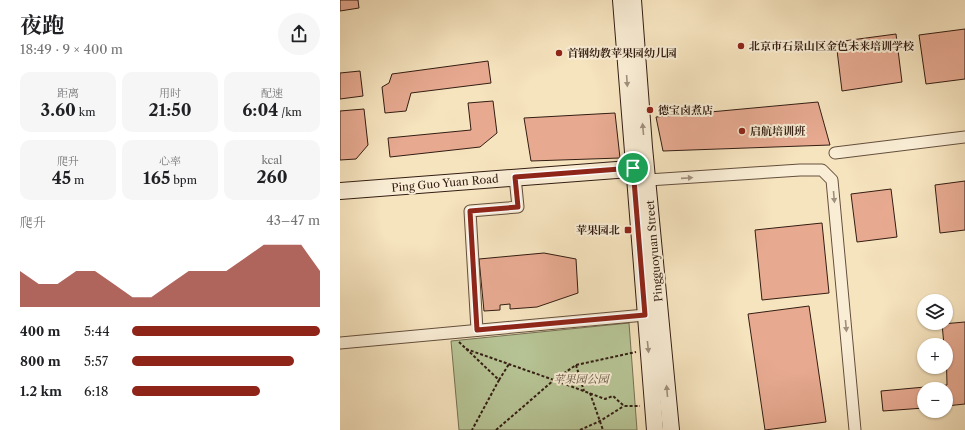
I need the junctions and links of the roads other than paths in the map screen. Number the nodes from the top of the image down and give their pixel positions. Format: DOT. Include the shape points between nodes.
graph roads {
  1 [pos="621,0"];
  2 [pos="633,0"];
  3 [pos="965,138"];
  4 [pos="834,153"];
  5 [pos="642,172"];
  6 [pos="515,177"];
  7 [pos="340,191"];
  8 [pos="645,315"];
  9 [pos="477,330"];
  10 [pos="340,343"];
  11 [pos="655,430"];
  12 [pos="671,430"];
  13 [pos="855,430"];
  1 -- 5 [label="main road, Pingguoyuan Street, one-way"];
  5 -- 2 [label="main road, Pingguoyuan Street, one-way"];
  3 -- 4 [label="street"];
  5 -- 6 [label="main road, Ping Guo Yuan Road"];
  5 -- 8 [label="main road, Pingguoyuan Street"];
  12 -- 5 [label="main road, Pingguoyuan Street, one-way"];
  5 -- 13 [label="street, one-way" via="822,170 832,180"];
  6 -- 7 [label="main road, Ping Guo Yuan Road"];
  6 -- 9 [label="street" via="518,207 470,211"];
  8 -- 9 [label="street"];
  8 -- 11 [label="main road, Pingguoyuan Street, one-way"];
  9 -- 10 [label="street"];
}
